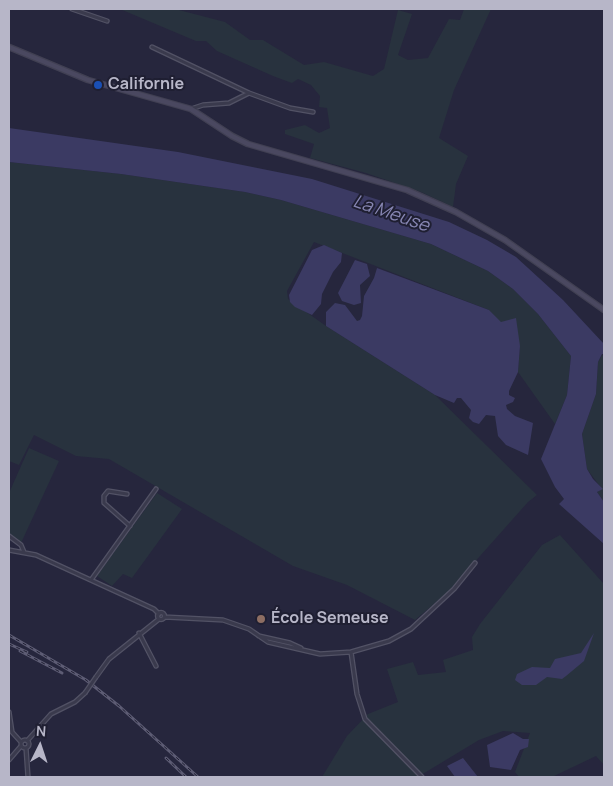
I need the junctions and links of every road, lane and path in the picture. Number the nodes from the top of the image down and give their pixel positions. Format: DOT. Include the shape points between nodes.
graph roads {
  1 [pos="72,9"];
  2 [pos="107,20"];
  3 [pos="9,47"];
  4 [pos="152,47"];
  5 [pos="249,93"];
  6 [pos="191,109"];
  7 [pos="313,112"];
  8 [pos="604,310"];
  9 [pos="156,489"];
  10 [pos="127,494"];
  11 [pos="130,526"];
  12 [pos="9,536"];
  13 [pos="9,550"];
  14 [pos="24,552"];
  15 [pos="476,563"];
  16 [pos="91,580"];
  17 [pos="159,614"];
  18 [pos="165,616"];
  19 [pos="159,619"];
  20 [pos="139,633"];
  21 [pos="351,652"];
  22 [pos="156,666"];
  23 [pos="9,712"];
  24 [pos="10,724"];
  25 [pos="27,740"];
  26 [pos="21,744"];
  27 [pos="26,748"];
  28 [pos="9,760"];
  29 [pos="28,777"];
  30 [pos="422,777"];
  1 -- 2 [label="street"];
  3 -- 6 [label="main road" via="88,80"];
  4 -- 5 [label="street"];
  5 -- 6 [label="street" via="229,103"];
  5 -- 7 [label="street" via="290,108"];
  6 -- 8 [label="main road" via="248,144 406,190 456,212 505,240"];
  9 -- 11 [label="street"];
  10 -- 11 [label="street" via="108,491 104,503"];
  11 -- 16 [label="street"];
  12 -- 14 [label="street" via="21,545"];
  13 -- 14 [label="street"];
  14 -- 16 [label="street"];
  15 -- 21 [label="street" via="454,589 411,629 389,641"];
  16 -- 17 [label="street"];
  17 -- 18 [label="street"];
  17 -- 19 [label="street"];
  18 -- 19 [label="street" via="163,620"];
  18 -- 21 [label="street" via="224,620 249,629 258,636 320,654"];
  19 -- 20 [label="street"];
  20 -- 22 [label="street"];
  20 -- 25 [label="street, bridge" via="109,659 85,693 52,714"];
  21 -- 30 [label="street" via="357,694 365,719"];
  23 -- 24 [label="street"];
  24 -- 26 [label="street"];
  25 -- 26 [label="street"];
  25 -- 27 [label="street"];
  26 -- 27 [label="street"];
  26 -- 28 [label="street"];
  27 -- 29 [label="street"];
}
